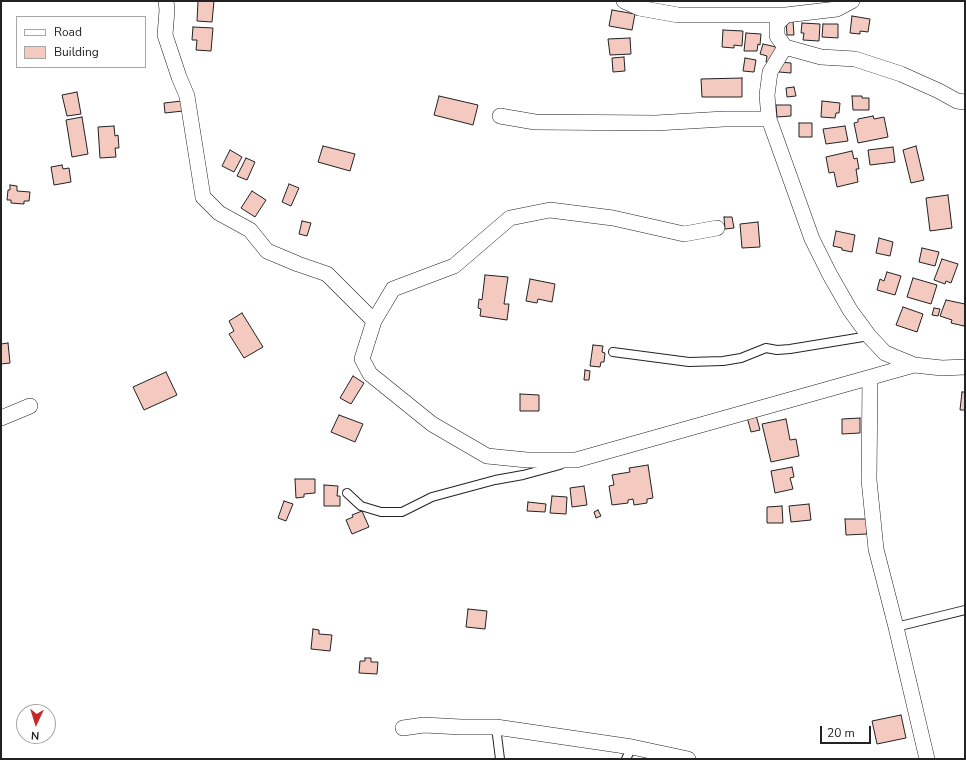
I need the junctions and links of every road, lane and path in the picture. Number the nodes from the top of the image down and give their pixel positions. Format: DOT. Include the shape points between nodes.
graph roads {
  1 [pos="166,1"];
  2 [pos="624,1"];
  3 [pos="852,1"];
  4 [pos="786,15"];
  5 [pos="785,47"];
  6 [pos="965,102"];
  7 [pos="500,116"];
  8 [pos="769,119"];
  9 [pos="717,228"];
  10 [pos="374,321"];
  11 [pos="868,336"];
  12 [pos="613,352"];
  13 [pos="914,365"];
  14 [pos="965,367"];
  15 [pos="870,378"];
  16 [pos="30,406"];
  17 [pos="1,418"];
  18 [pos="576,460"];
  19 [pos="347,493"];
  20 [pos="965,610"];
  21 [pos="896,627"];
  22 [pos="496,727"];
  23 [pos="403,728"];
  24 [pos="629,753"];
  25 [pos="500,759"];
  26 [pos="688,759"];
  27 [pos="927,759"];
  1 -- 10 [label="street" via="165,35 188,96 203,197 219,213 250,230 267,251 327,274"];
  2 -- 4 [label="street" via="639,8 678,15"];
  3 -- 4 [label="street" via="837,9"];
  4 -- 5 [label="street" via="777,24 777,36"];
  5 -- 6 [label="street" via="821,56 855,60 901,74 957,101"];
  5 -- 8 [label="street" via="770,72 767,95"];
  7 -- 8 [label="street" via="535,122 656,123"];
  8 -- 11 [label="street" via="812,239 850,310"];
  9 -- 10 [label="street" via="684,234 613,218 550,210 510,218 454,266 393,289"];
  10 -- 18 [label="street" via="362,359 370,374 432,424 487,456 527,460"];
  11 -- 12 [label="lane" via="790,349 766,348 741,358 723,361 689,362"];
  11 -- 13 [label="street" via="885,353"];
  13 -- 14 [label="street"];
  13 -- 15 [label="street"];
  15 -- 18 [label="street"];
  15 -- 21 [label="street" via="869,480 876,549"];
  16 -- 17 [label="street"];
  18 -- 19 [label="lane" via="432,497 402,512 381,512 361,506"];
  20 -- 21 [label="lane"];
  21 -- 27 [label="street"];
  22 -- 23 [label="street" via="424,725"];
  22 -- 24 [label="street"];
  22 -- 25 [label="lane"];
  24 -- 26 [label="street"];
}
